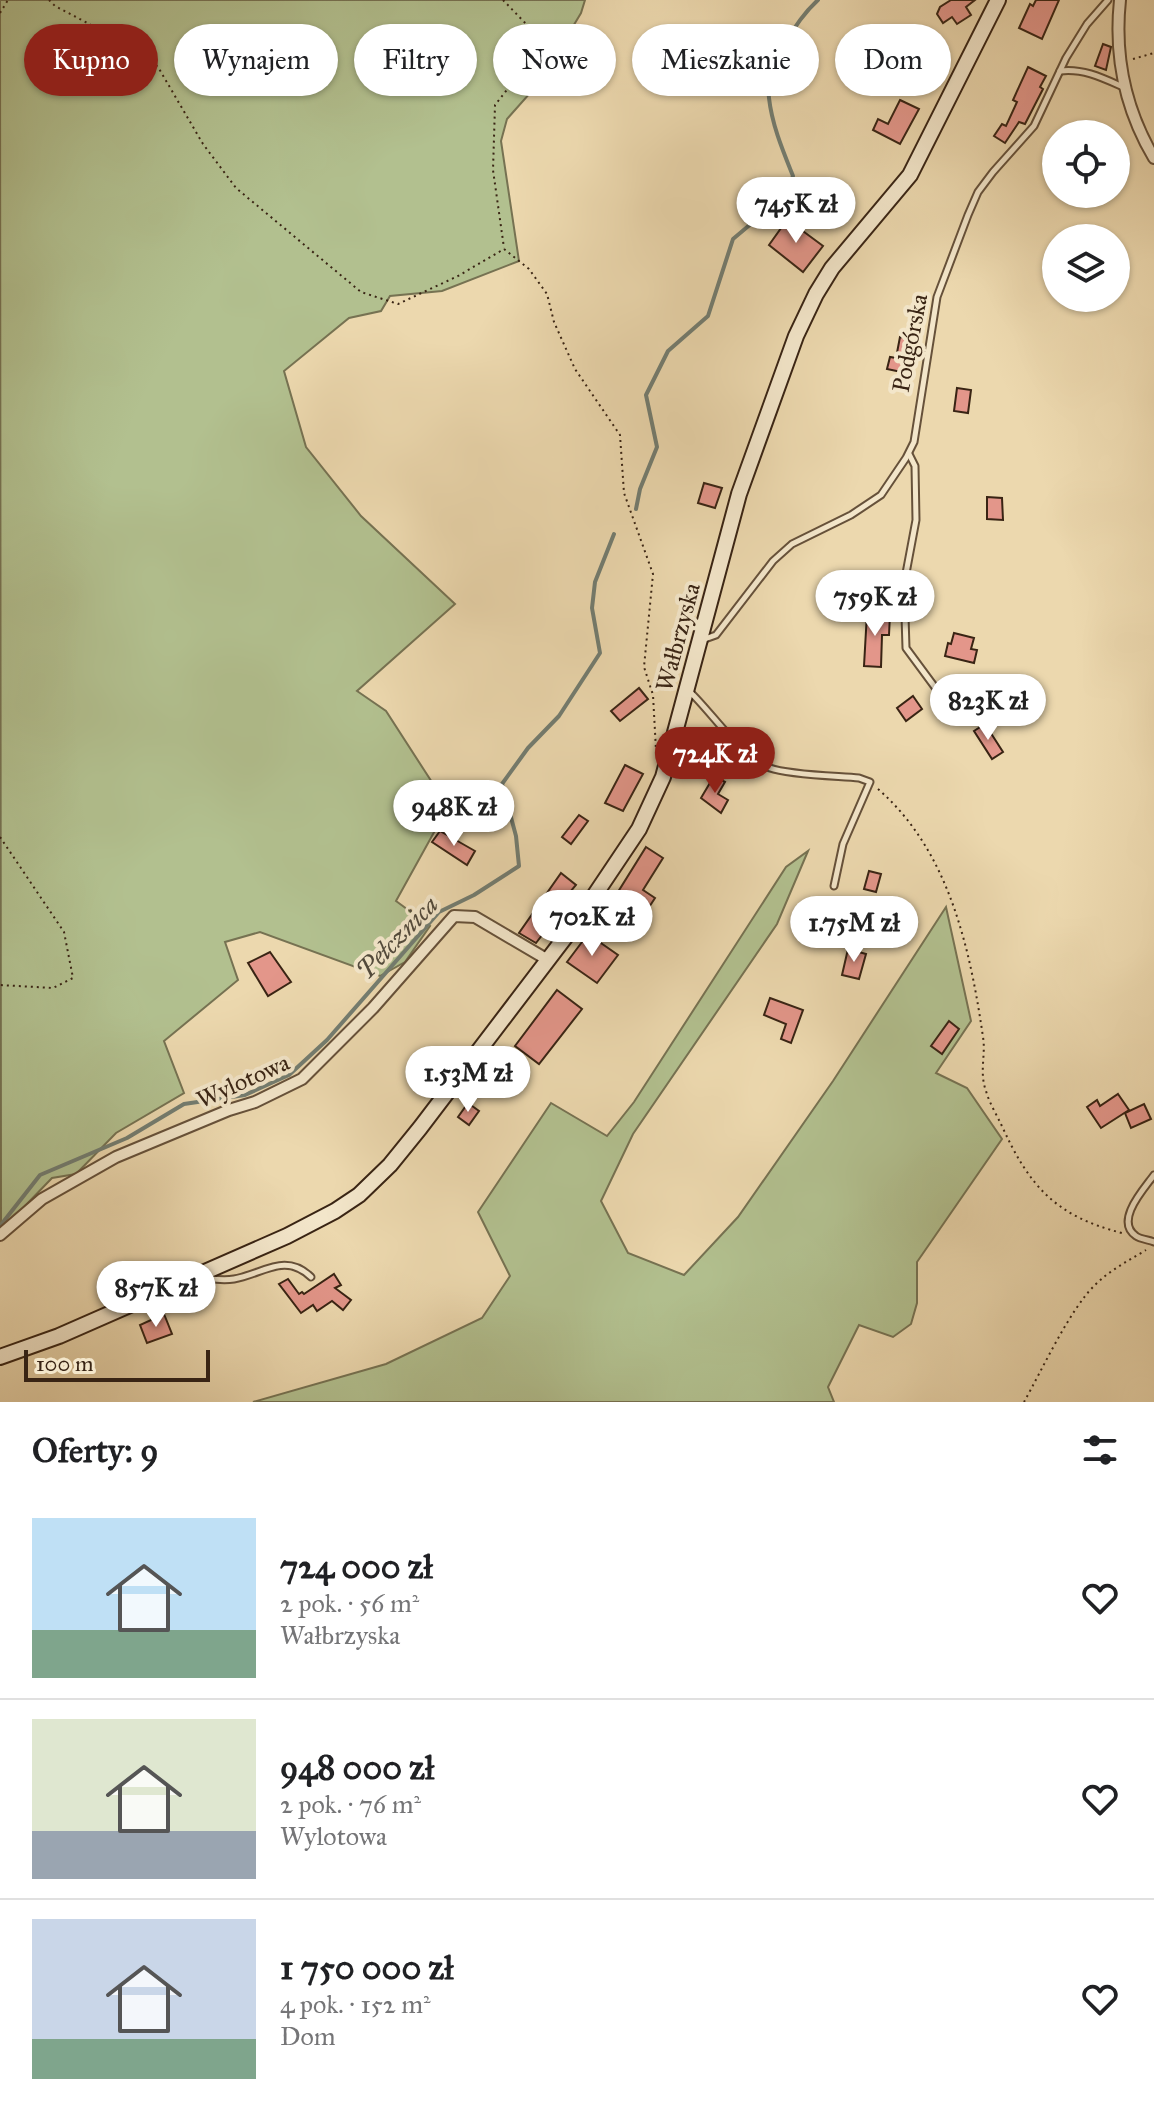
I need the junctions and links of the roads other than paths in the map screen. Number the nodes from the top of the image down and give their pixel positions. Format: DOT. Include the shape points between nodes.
graph roads {
  1 [pos="998,0"];
  2 [pos="1108,0"];
  3 [pos="1120,0"];
  4 [pos="1060,71"];
  5 [pos="1123,87"];
  6 [pos="1154,158"];
  7 [pos="908,454"];
  8 [pos="700,641"];
  9 [pos="687,689"];
  10 [pos="937,690"];
  11 [pos="834,886"];
  12 [pos="548,960"];
  13 [pos="1154,1175"];
  14 [pos="0,1235"];
  15 [pos="1154,1244"];
  16 [pos="193,1277"];
  17 [pos="311,1277"];
  18 [pos="0,1357"];
  1 -- 8 [label="main road, Wałbrzyska" via="910,175 832,268 809,308 751,457"];
  2 -- 4 [label="lane, Podgórska"];
  3 -- 5 [label="street"];
  4 -- 5 [label="lane" via="1093,74"];
  4 -- 7 [label="lane, Podgórska" via="1034,126 978,192 963,226 937,297"];
  5 -- 6 [label="street"];
  7 -- 8 [label="lane, Podgórska" via="881,495 792,544 716,635"];
  7 -- 10 [label="lane" via="915,466 916,520 904,584 906,648"];
  8 -- 9 [label="main road, Wałbrzyska"];
  9 -- 11 [label="lane" via="736,743 771,769 870,782 843,844"];
  9 -- 12 [label="main road, Wałbrzyska" via="648,813"];
  12 -- 14 [label="street, Wylotowa" via="475,917 454,916 302,1079 116,1157 42,1199"];
  12 -- 16 [label="main road, Wałbrzyska" via="420,1128 359,1195 313,1224"];
  13 -- 15 [label="lane" via="1129,1212 1135,1236"];
  16 -- 17 [label="lane" via="231,1280 278,1265 294,1265"];
  16 -- 18 [label="main road, Wałbrzyska"];
}
